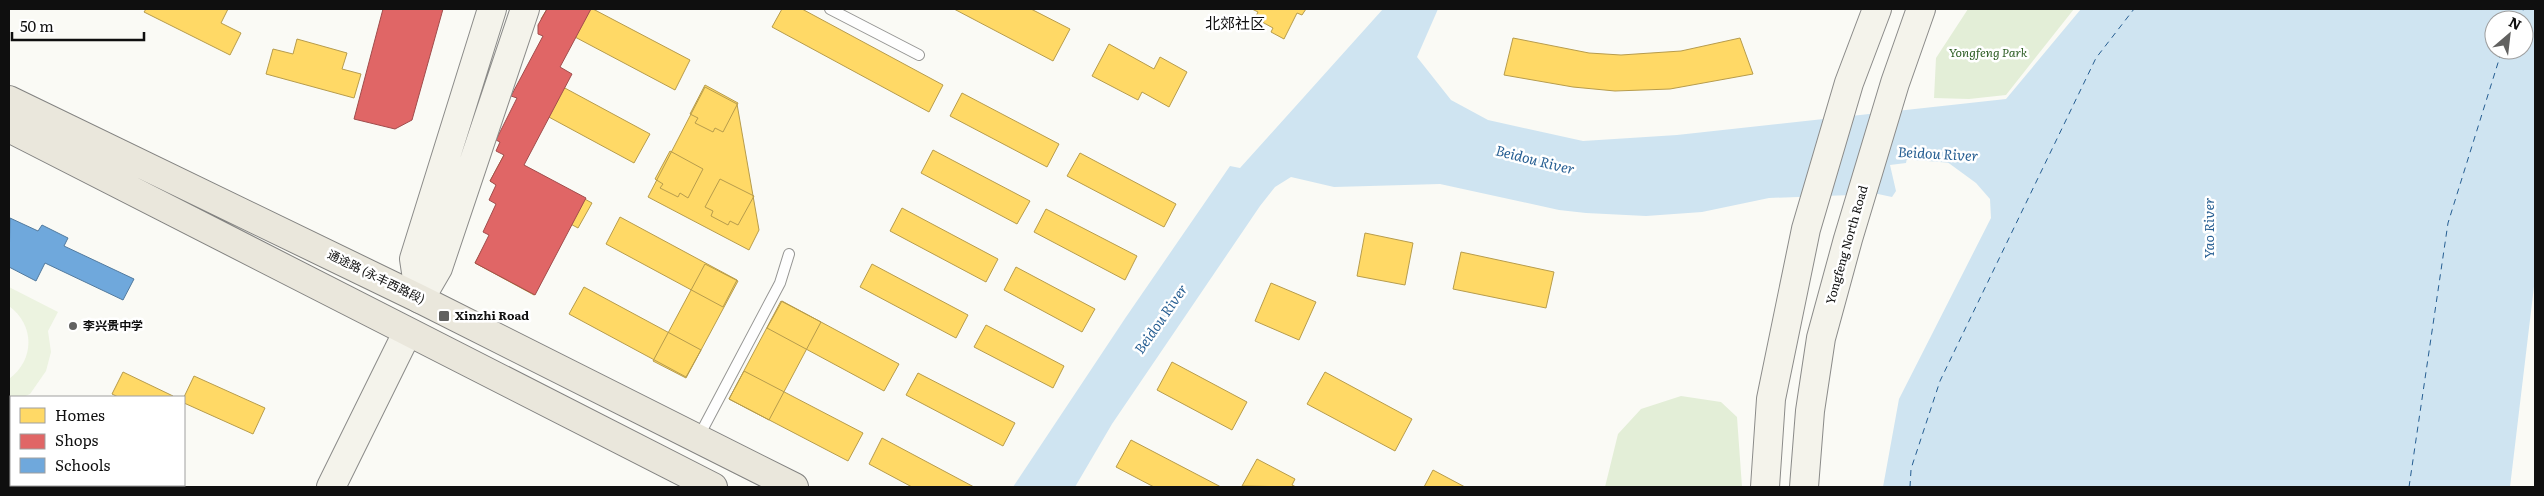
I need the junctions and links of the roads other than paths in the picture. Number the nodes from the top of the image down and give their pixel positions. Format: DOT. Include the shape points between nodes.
graph roads {
  1 [pos="492,9"];
  2 [pos="525,9"];
  3 [pos="830,9"];
  4 [pos="1877,9"];
  5 [pos="1921,9"];
  6 [pos="919,55"];
  7 [pos="9,100"];
  8 [pos="9,128"];
  9 [pos="789,254"];
  10 [pos="420,299"];
  11 [pos="407,332"];
  12 [pos="697,439"];
  13 [pos="331,487"];
  14 [pos="713,487"];
  15 [pos="794,487"];
  16 [pos="1765,487"];
  17 [pos="1804,487"];
  1 -- 10 [label="main road" via="414,260"];
  2 -- 10 [label="main road" via="438,268"];
  3 -- 6 [label="lane"];
  4 -- 16 [label="main road" via="1849,83 1806,229 1771,399"];
  5 -- 17 [label="main road, Yongfeng North Road" via="1895,83 1821,338 1810,411"];
  7 -- 10 [label="main road, 通途路 (永丰西路段)"];
  8 -- 11 [label="main road"];
  9 -- 12 [label="lane" via="780,283"];
  10 -- 12 [label="main road, 通途路 (永丰西路段)"];
  11 -- 13 [label="main road"];
  11 -- 14 [label="main road"];
  12 -- 15 [label="main road, 通途路 (永丰西路段)"];
}
